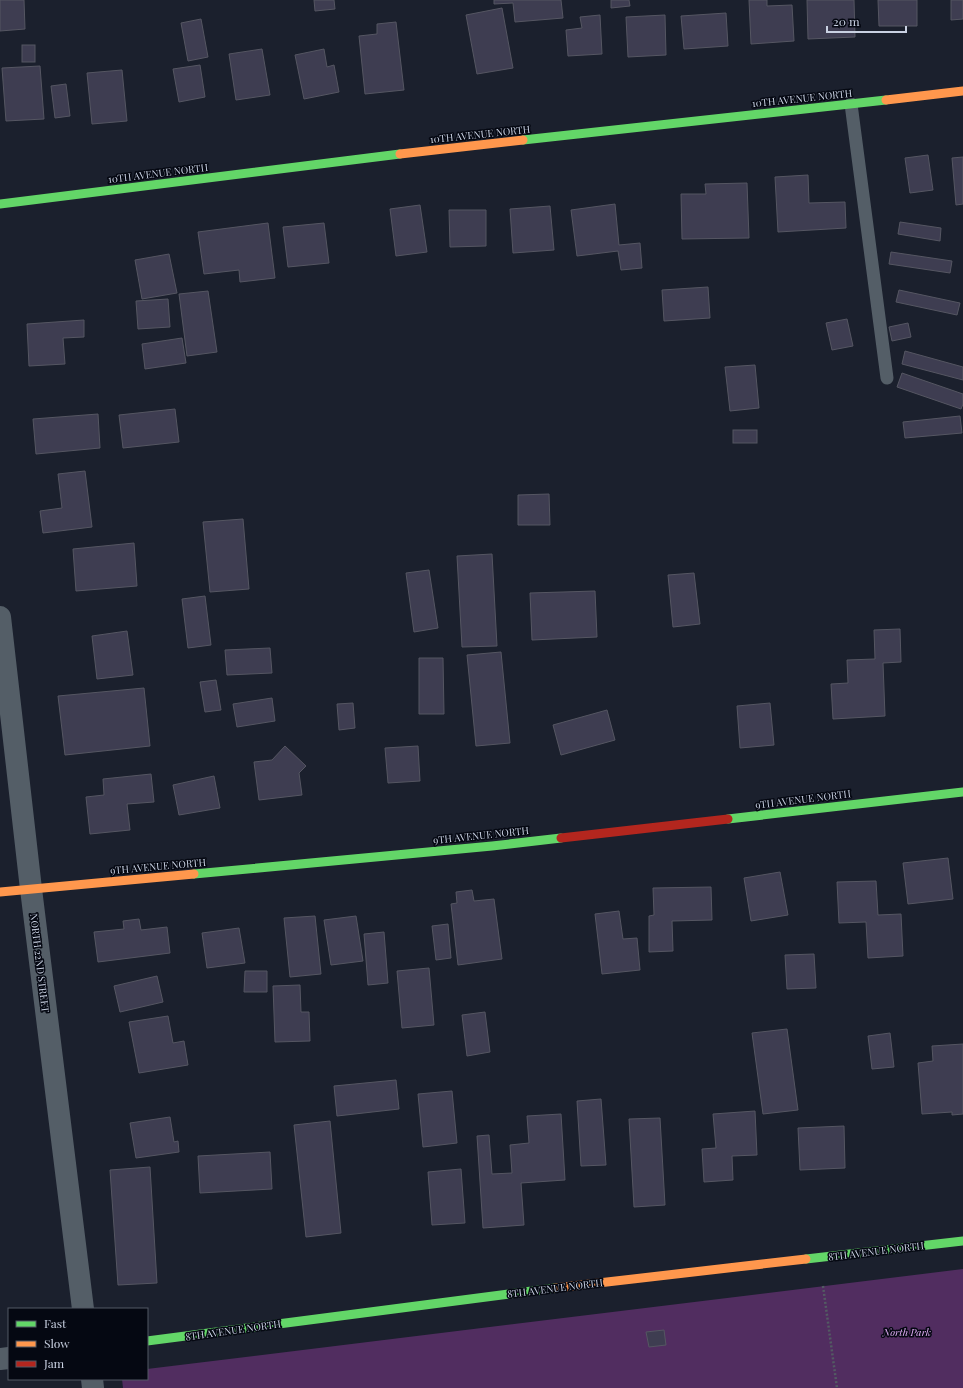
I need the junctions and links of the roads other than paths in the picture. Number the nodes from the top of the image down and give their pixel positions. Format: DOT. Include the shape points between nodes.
graph roads {
  1 [pos="963,91"];
  2 [pos="852,104"];
  3 [pos="0,204"];
  4 [pos="886,378"];
  5 [pos="0,617"];
  6 [pos="963,792"];
  7 [pos="31,889"];
  8 [pos="0,892"];
  9 [pos="963,1241"];
  10 [pos="83,1308"];
  11 [pos="148,1341"];
  1 -- 2 [label="street, 10TH AVENUE NORTH"];
  2 -- 3 [label="street, 10TH AVENUE NORTH" via="418,152"];
  2 -- 4 [label="lane"];
  5 -- 7 [label="street, NORTH 22ND STREET"];
  6 -- 7 [label="street, 9TH AVENUE NORTH" via="492,846"];
  7 -- 8 [label="street, 9TH AVENUE NORTH"];
  7 -- 10 [label="street, NORTH 22ND STREET"];
  9 -- 11 [label="street, 8TH AVENUE NORTH" via="519,1292"];
}
